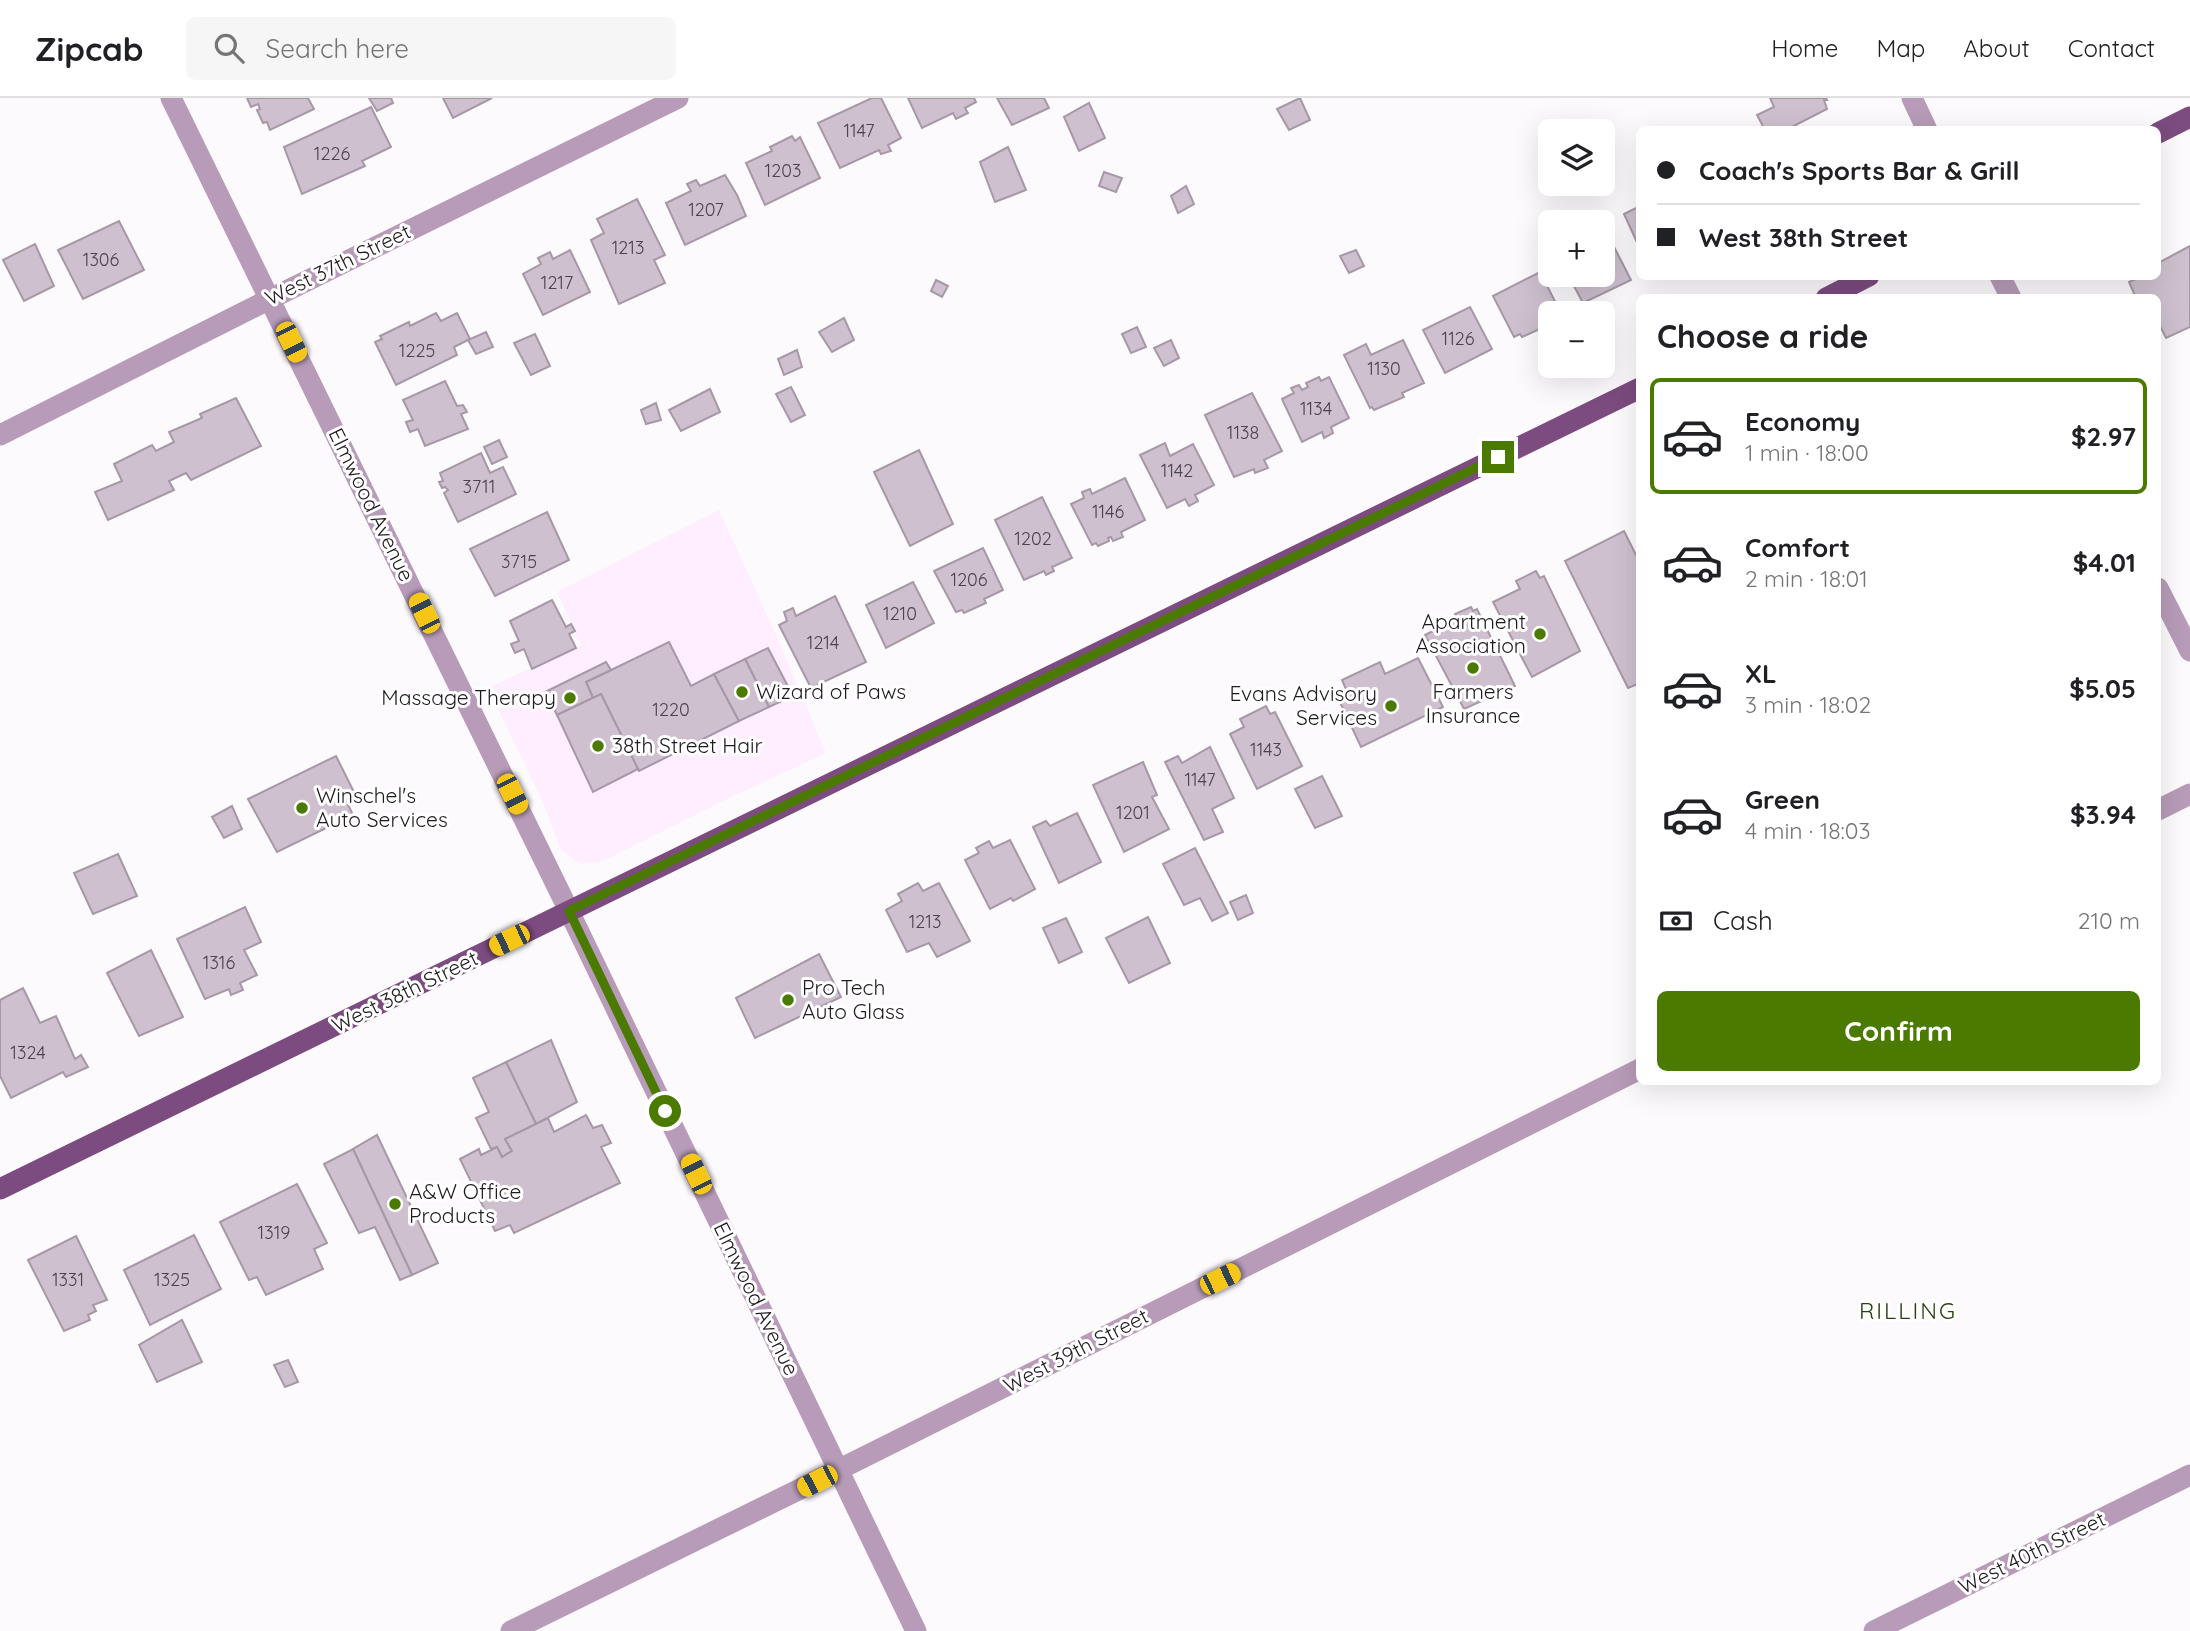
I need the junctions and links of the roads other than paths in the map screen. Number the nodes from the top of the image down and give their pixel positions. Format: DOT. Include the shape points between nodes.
graph roads {
  1 [pos="172,98"];
  2 [pos="678,98"];
  3 [pos="1912,98"];
  4 [pos="2190,117"];
  5 [pos="1925,126"];
  6 [pos="2161,132"];
  7 [pos="1861,280"];
  8 [pos="1834,294"];
  9 [pos="270,299"];
  10 [pos="1636,390"];
  11 [pos="0,435"];
  12 [pos="2161,594"];
  13 [pos="2190,651"];
  14 [pos="2190,794"];
  15 [pos="2161,808"];
  16 [pos="569,911"];
  17 [pos="1636,1071"];
  18 [pos="0,1189"];
  19 [pos="839,1470"];
  20 [pos="2190,1475"];
  21 [pos="511,1631"];
  22 [pos="916,1631"];
  23 [pos="1874,1631"];
  1 -- 9 [label="street, Elmwood Avenue"];
  2 -- 9 [label="street, West 37th Street"];
  3 -- 5 [label="street"];
  4 -- 6 [label="main road"];
  7 -- 8 [label="main road"];
  9 -- 11 [label="street, West 37th Street"];
  9 -- 16 [label="street, Elmwood Avenue"];
  10 -- 16 [label="main road, West 38th Street"];
  12 -- 13 [label="street"];
  14 -- 15 [label="street"];
  16 -- 18 [label="main road, West 38th Street"];
  16 -- 19 [label="street, Elmwood Avenue"];
  17 -- 19 [label="street, West 39th Street"];
  19 -- 21 [label="street, West 39th Street"];
  19 -- 22 [label="street, Elmwood Avenue"];
  20 -- 23 [label="street, West 40th Street"];
}
